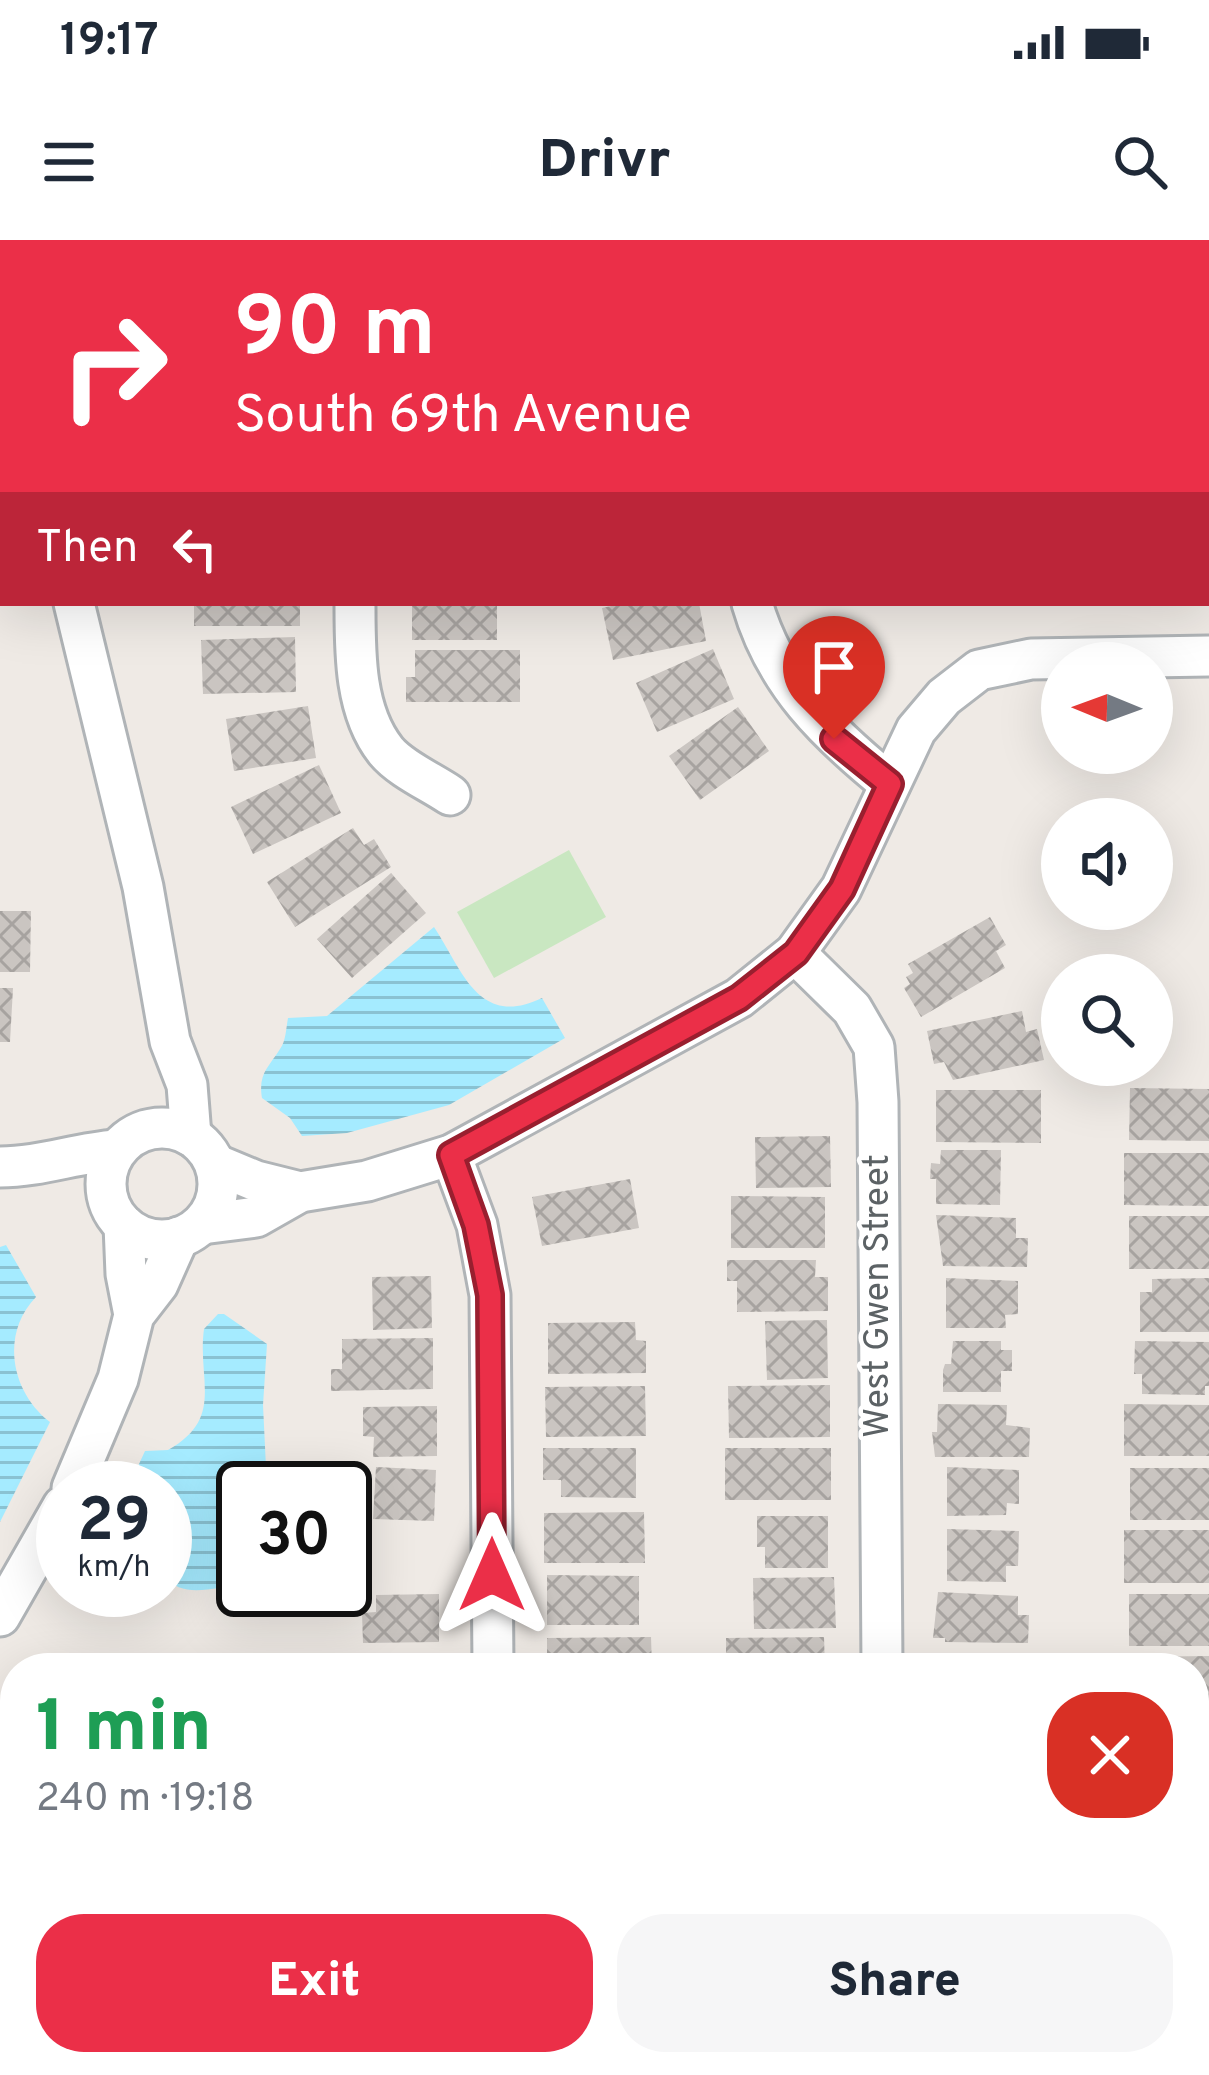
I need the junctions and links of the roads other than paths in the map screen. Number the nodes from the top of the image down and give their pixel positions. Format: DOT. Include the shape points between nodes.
graph roads {
  1 [pos="75,606"];
  2 [pos="355,606"];
  3 [pos="753,606"];
  4 [pos="1209,656"];
  5 [pos="890,784"];
  6 [pos="450,795"];
  7 [pos="796,953"];
  8 [pos="170,1041"];
  9 [pos="128,1141"];
  10 [pos="203,1150"];
  11 [pos="451,1155"];
  12 [pos="16,1167"];
  13 [pos="300,1192"];
  14 [pos="117,1215"];
  15 [pos="191,1230"];
  16 [pos="134,1315"];
  17 [pos="83,1461"];
  18 [pos="36,1553"];
  19 [pos="0,1616"];
  20 [pos="493,1653"];
  21 [pos="881,1653"];
  1 -- 8 [label="street" via="143,887"];
  2 -- 6 [label="street" via="363,706 387,752"];
  3 -- 5 [label="street" via="796,697"];
  4 -- 5 [label="street" via="1031,659 979,670 916,730"];
  5 -- 7 [label="street" via="842,889"];
  7 -- 11 [label="street" via="739,998"];
  7 -- 21 [label="street, West Gwen Street" via="852,1009 874,1047"];
  8 -- 9 [label="street" via="158,1094"];
  8 -- 10 [label="street"];
  9 -- 10 [label="street" via="166,1126"];
  9 -- 12 [label="street"];
  9 -- 14 [label="street" via="105,1186"];
  10 -- 13 [label="street" via="256,1181"];
  10 -- 15 [label="street" via="218,1192"];
  11 -- 13 [label="street"];
  11 -- 20 [label="street" via="490,1295"];
  12 -- 14 [label="street"];
  13 -- 15 [label="street" via="256,1216"];
  14 -- 15 [label="street" via="152,1240"];
  14 -- 16 [label="street"];
  15 -- 16 [label="street"];
  16 -- 17 [label="street"];
  18 -- 19 [label="street"];
}
